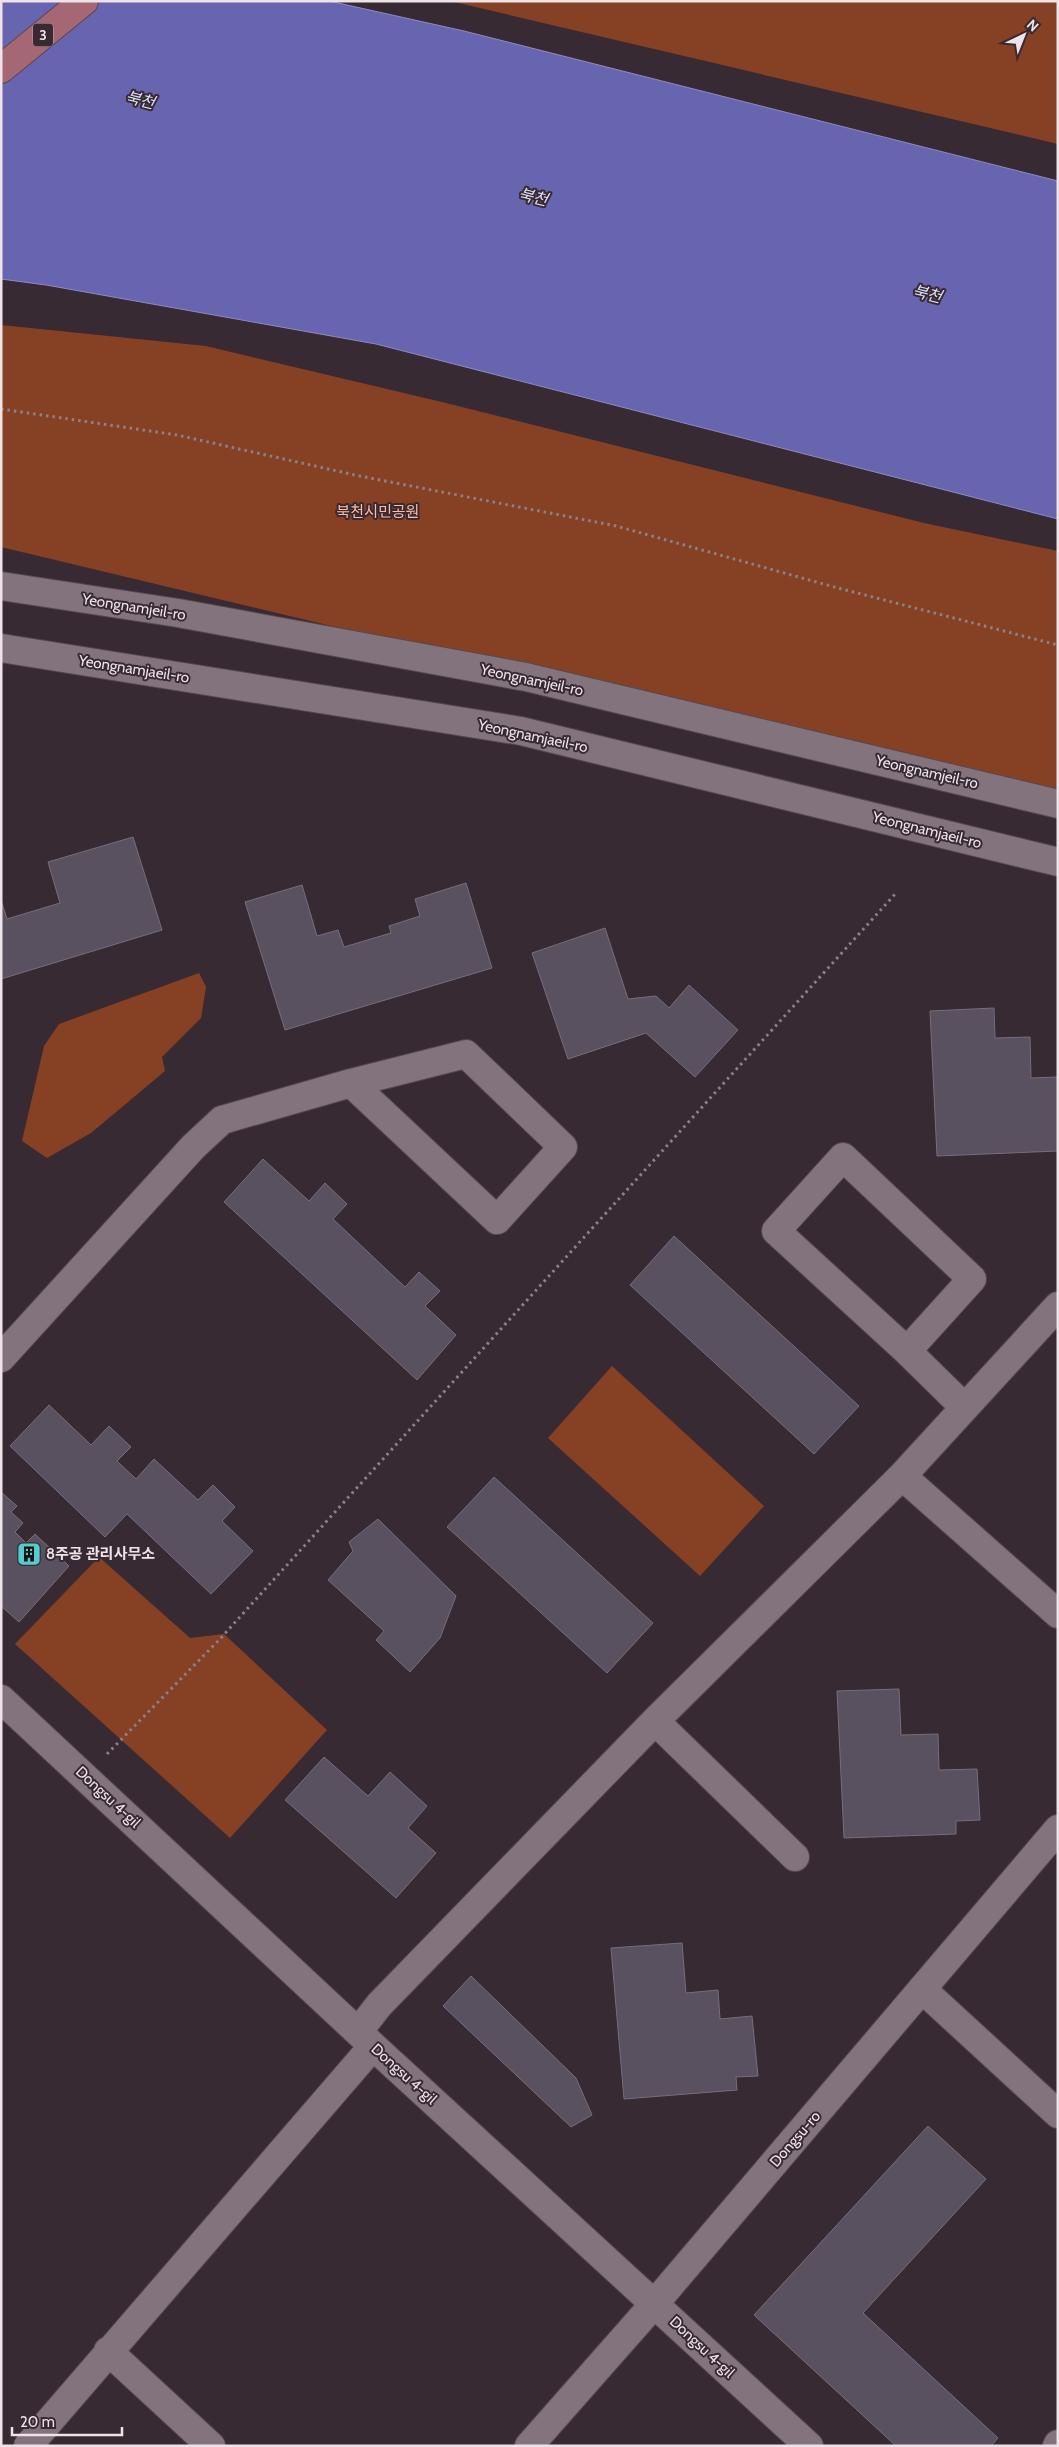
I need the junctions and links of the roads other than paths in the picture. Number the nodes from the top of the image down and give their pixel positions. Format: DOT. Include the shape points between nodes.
graph roads {
  1 [pos="84,1"];
  2 [pos="1,69"];
  3 [pos="1,586"];
  4 [pos="1,648"];
  5 [pos="1058,804"];
  6 [pos="1058,862"];
  7 [pos="351,1083"];
  8 [pos="1058,1306"];
  9 [pos="907,1351"];
  10 [pos="1,1358"];
  11 [pos="964,1407"];
  12 [pos="902,1476"];
  13 [pos="1058,1614"];
  14 [pos="1,1699"];
  15 [pos="655,1721"];
  16 [pos="1058,1829"];
  17 [pos="794,1857"];
  18 [pos="923,1990"];
  19 [pos="366,2039"];
  20 [pos="1058,2114"];
  21 [pos="655,2303"];
  22 [pos="108,2351"];
  23 [pos="28,2446"];
  24 [pos="211,2446"];
  25 [pos="529,2446"];
  26 [pos="809,2446"];
  1 -- 2 [label="main road, 3"];
  3 -- 5 [label="street, Yeongnamjeil-ro" via="178,613 526,677"];
  4 -- 6 [label="street, Yeongnamjaeil-ro" via="521,731"];
  7 -- 7 [label="street" via="466,1054 563,1147 497,1220"];
  7 -- 10 [label="street" via="222,1120 193,1147"];
  8 -- 11 [label="street"];
  9 -- 9 [label="street" via="972,1279 843,1157 776,1231"];
  9 -- 11 [label="street"];
  11 -- 12 [label="street"];
  12 -- 13 [label="street"];
  12 -- 15 [label="street"];
  14 -- 19 [label="street, Dongsu 4-gil"];
  15 -- 17 [label="street"];
  15 -- 19 [label="street" via="379,2005"];
  16 -- 18 [label="street, Dongsu-ro"];
  18 -- 20 [label="street"];
  18 -- 21 [label="street, Dongsu-ro"];
  19 -- 21 [label="street, Dongsu 4-gil"];
  19 -- 22 [label="street"];
  21 -- 25 [label="street, Dongsu-ro"];
  21 -- 26 [label="street, Dongsu 4-gil"];
  22 -- 23 [label="street"];
  22 -- 24 [label="street"];
}
